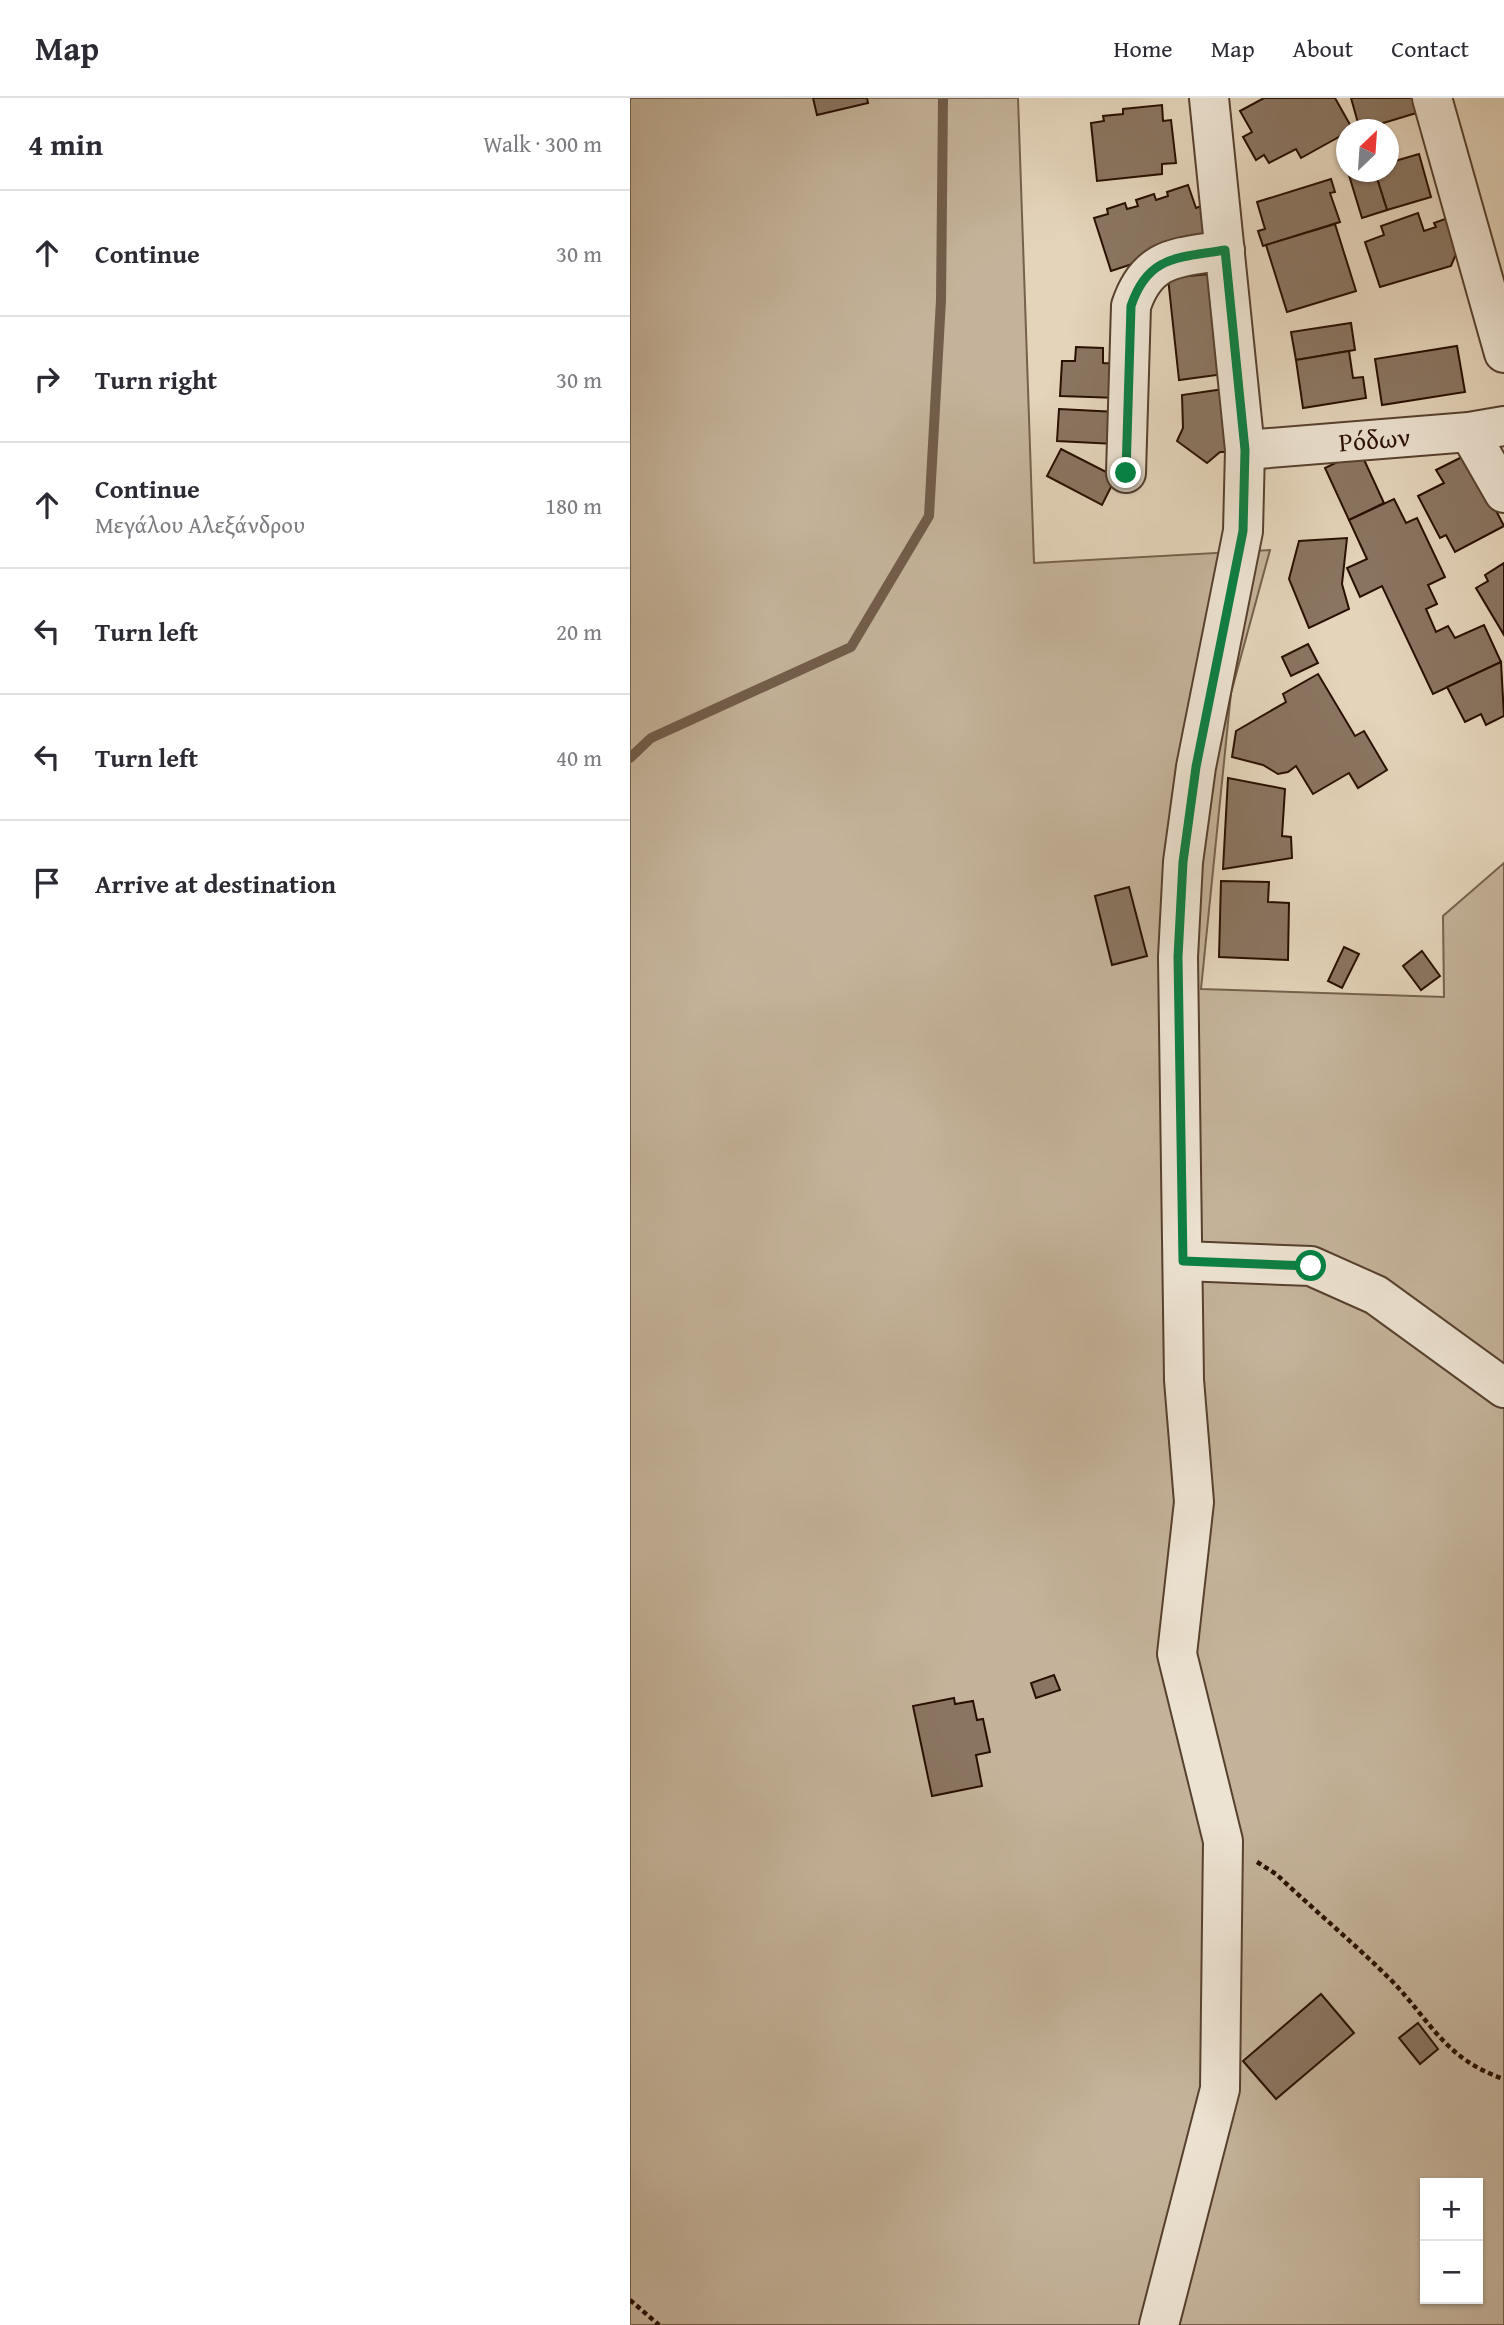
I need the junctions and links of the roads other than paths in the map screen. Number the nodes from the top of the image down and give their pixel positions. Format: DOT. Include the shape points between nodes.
graph roads {
  1 [pos="1209,98"];
  2 [pos="1432,98"];
  3 [pos="1225,250"];
  4 [pos="1504,353"];
  5 [pos="1486,429"];
  6 [pos="1245,450"];
  7 [pos="1126,473"];
  8 [pos="1504,493"];
  9 [pos="1183,1261"];
  10 [pos="1504,1388"];
  11 [pos="1159,2325"];
  1 -- 3 [label="street"];
  2 -- 4 [label="street"];
  3 -- 6 [label="street"];
  3 -- 7 [label="street" via="1165,261 1139,284 1131,306"];
  5 -- 6 [label="street, Ρόδων"];
  5 -- 8 [label="street"];
  6 -- 9 [label="street" via="1243,531 1196,767 1183,862 1178,957"];
  9 -- 10 [label="street" via="1311,1266 1376,1295"];
  9 -- 11 [label="street" via="1184,1380 1194,1502 1177,1654 1223,1841 1220,2089"];
}
